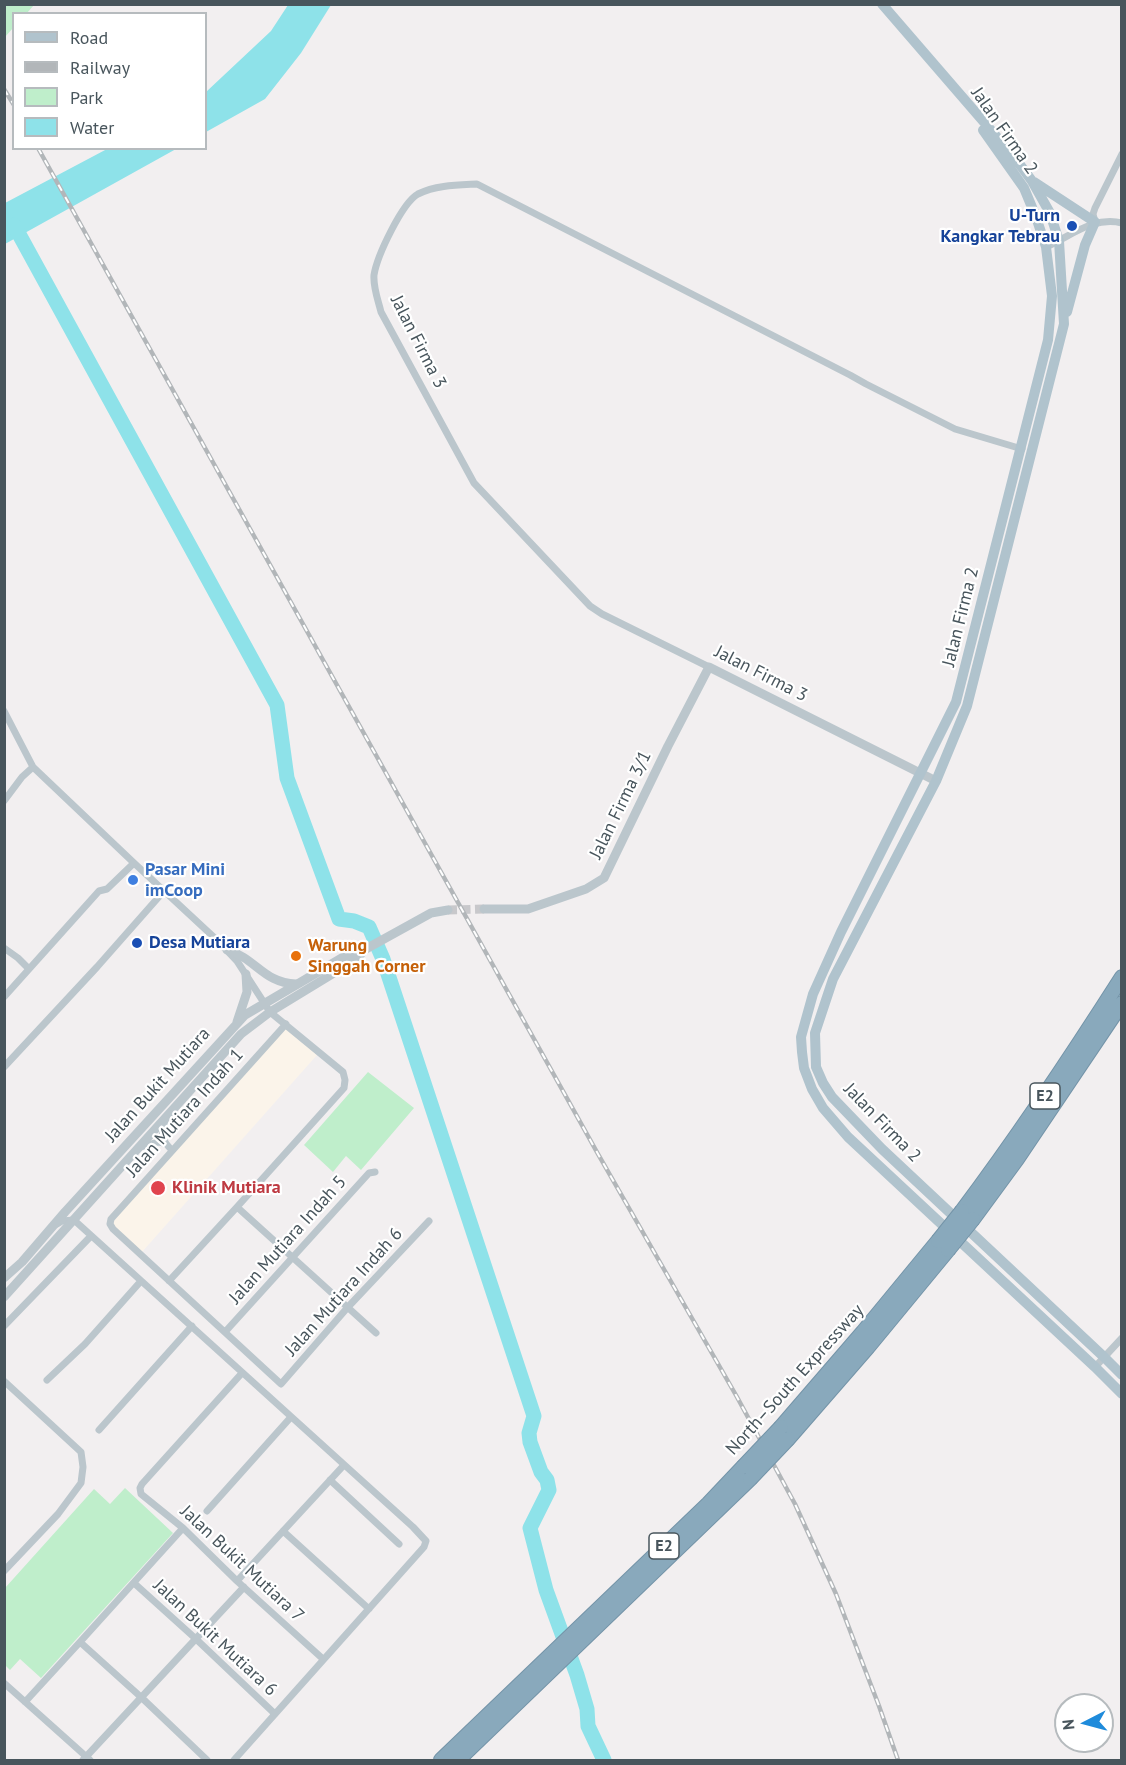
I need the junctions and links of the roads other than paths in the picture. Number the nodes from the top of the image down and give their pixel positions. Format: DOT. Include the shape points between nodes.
graph roads {
  1 [pos="882,4"];
  2 [pos="956,90"];
  3 [pos="1122,154"];
  4 [pos="1032,181"];
  5 [pos="1095,222"];
  6 [pos="1122,223"];
  7 [pos="1059,241"];
  8 [pos="1046,247"];
  9 [pos="1064,324"];
  10 [pos="1020,449"];
  11 [pos="1032,453"];
  12 [pos="710,667"];
  13 [pos="4,711"];
  14 [pos="33,767"];
  15 [pos="921,774"];
  16 [pos="936,781"];
  17 [pos="4,801"];
  18 [pos="134,863"];
  19 [pos="164,891"];
  20 [pos="484,909"];
  21 [pos="448,910"];
  22 [pos="4,948"];
  23 [pos="364,950"];
  24 [pos="227,951"];
  25 [pos="29,969"];
  26 [pos="246,974"];
  27 [pos="1122,977"];
  28 [pos="297,984"];
  29 [pos="4,997"];
  30 [pos="1122,1003"];
  31 [pos="268,1007"];
  32 [pos="1122,1020"];
  33 [pos="237,1024"];
  34 [pos="286,1024"];
  35 [pos="6,1064"];
  36 [pos="1059,1098"];
  37 [pos="168,1115"];
  38 [pos="164,1143"];
  39 [pos="137,1148"];
  40 [pos="172,1150"];
  41 [pos="375,1172"];
  42 [pos="81,1194"];
  43 [pos="237,1208"];
  44 [pos="968,1215"];
  45 [pos="74,1220"];
  46 [pos="429,1221"];
  47 [pos="50,1229"];
  48 [pos="91,1236"];
  49 [pos="294,1258"];
  50 [pos="4,1278"];
  51 [pos="141,1281"];
  52 [pos="169,1281"];
  53 [pos="4,1297"];
  54 [pos="348,1307"];
  55 [pos="4,1326"];
  56 [pos="192,1326"];
  57 [pos="225,1332"];
  58 [pos="376,1333"];
  59 [pos="1122,1338"];
  60 [pos="1104,1357"];
  61 [pos="1095,1367"];
  62 [pos="242,1373"];
  63 [pos="1122,1376"];
  64 [pos="47,1380"];
  65 [pos="4,1381"];
  66 [pos="1122,1394"];
  67 [pos="291,1417"];
  68 [pos="99,1430"];
  69 [pos="344,1465"];
  70 [pos="330,1480"];
  71 [pos="207,1510"];
  72 [pos="183,1528"];
  73 [pos="283,1531"];
  74 [pos="399,1544"];
  75 [pos="4,1571"];
  76 [pos="237,1581"];
  77 [pos="134,1583"];
  78 [pos="244,1587"];
  79 [pos="369,1609"];
  80 [pos="196,1639"];
  81 [pos="80,1642"];
  82 [pos="556,1658"];
  83 [pos="323,1659"];
  84 [pos="4,1683"];
  85 [pos="142,1698"];
  86 [pos="25,1702"];
  87 [pos="275,1714"];
  88 [pos="86,1759"];
  89 [pos="207,1761"];
  90 [pos="234,1761"];
  91 [pos="441,1761"];
  92 [pos="458,1761"];
  1 -- 2 [label="main road"];
  2 -- 4 [label="main road, Jalan Firma 2"];
  2 -- 8 [label="main road, Jalan Firma 2" via="1024,188"];
  3 -- 5 [label="street" via="1095,208"];
  4 -- 5 [label="main road"];
  4 -- 7 [label="main road, Jalan Firma 2" via="1050,213"];
  5 -- 6 [label="street"];
  5 -- 7 [label="street"];
  5 -- 9 [label="main road"];
  7 -- 8 [label="street"];
  7 -- 9 [label="main road, Jalan Firma 2"];
  8 -- 10 [label="main road, Jalan Firma 2" via="1052,296 1048,340"];
  9 -- 11 [label="main road, Jalan Firma 2"];
  10 -- 11 [label="street, Jalan Firma 3"];
  10 -- 12 [label="street, Jalan Firma 3" via="955,429 477,184 445,185 417,195 405,207 386,240 374,275 376,294 381,312 474,483 590,606"];
  10 -- 15 [label="main road, Jalan Firma 2" via="956,702"];
  11 -- 16 [label="main road, Jalan Firma 2" via="967,706"];
  12 -- 15 [label="street, Jalan Firma 3"];
  12 -- 20 [label="street, Jalan Firma 3/1" via="604,878 586,889 528,909"];
  13 -- 14 [label="street"];
  14 -- 17 [label="street"];
  14 -- 18 [label="street"];
  15 -- 16 [label="street, Jalan Firma 3"];
  15 -- 61 [label="main road, Jalan Firma 2" via="813,994 801,1037 804,1068 823,1108 848,1137"];
  16 -- 60 [label="main road, Jalan Firma 2" via="833,979 815,1033 816,1067 832,1097 882,1149"];
  18 -- 19 [label="street"];
  18 -- 25 [label="street" via="107,889 99,891"];
  19 -- 24 [label="street"];
  19 -- 35 [label="street"];
  21 -- 23 [label="street" via="431,913"];
  22 -- 25 [label="street"];
  23 -- 28 [label="street, Jalan Bukit Mutiara" via="352,952"];
  23 -- 31 [label="street" via="357,959"];
  24 -- 26 [label="street"];
  24 -- 28 [label="street" via="240,954 274,980"];
  25 -- 29 [label="street"];
  26 -- 31 [label="street"];
  26 -- 33 [label="street" via="247,992"];
  27 -- 44 [label="highway, North–South Expressway / E2" via="994,1168"];
  28 -- 31 [label="street, Jalan Bukit Mutiara"];
  30 -- 36 [label="highway, North–South Expressway / E2"];
  31 -- 33 [label="street, Jalan Bukit Mutiara" via="246,1015"];
  31 -- 34 [label="street"];
  31 -- 37 [label="street, Jalan Bukit Mutiara"];
  32 -- 36 [label="highway" via="1076,1087"];
  33 -- 42 [label="street, Jalan Bukit Mutiara"];
  34 -- 40 [label="street, Jalan Mutiara Indah 1"];
  34 -- 43 [label="street" via="343,1072 344,1088"];
  36 -- 44 [label="highway, North–South Expressway / E2" via="1017,1160"];
  37 -- 38 [label="street" via="162,1129"];
  37 -- 39 [label="street, Jalan Bukit Mutiara"];
  38 -- 39 [label="street"];
  38 -- 40 [label="street"];
  39 -- 45 [label="street, Jalan Bukit Mutiara"];
  40 -- 52 [label="street, Jalan Mutiara Indah 1" via="110,1224"];
  41 -- 49 [label="street, Jalan Mutiara Indah 5" via="369,1173"];
  42 -- 45 [label="street"];
  42 -- 47 [label="street, Jalan Bukit Mutiara"];
  43 -- 49 [label="street"];
  43 -- 52 [label="street"];
  44 -- 82 [label="highway, North–South Expressway / E2, bridge" via="863,1332 784,1433"];
  45 -- 47 [label="street" via="62,1221"];
  45 -- 48 [label="street"];
  45 -- 53 [label="street, Jalan Bukit Mutiara"];
  46 -- 54 [label="street, Jalan Mutiara Indah 6"];
  47 -- 50 [label="street, Jalan Bukit Mutiara"];
  48 -- 51 [label="street"];
  48 -- 55 [label="street"];
  49 -- 54 [label="street"];
  49 -- 57 [label="street, Jalan Mutiara Indah 5"];
  51 -- 56 [label="street"];
  51 -- 64 [label="street"];
  52 -- 57 [label="street"];
  54 -- 57 [label="street, Jalan Mutiara Indah 6" via="281,1384"];
  54 -- 58 [label="street"];
  56 -- 62 [label="street"];
  56 -- 68 [label="street"];
  59 -- 60 [label="street"];
  60 -- 61 [label="street"];
  60 -- 63 [label="main road, Jalan Firma 2"];
  61 -- 66 [label="main road, Jalan Firma 2"];
  62 -- 67 [label="street"];
  62 -- 72 [label="street, Jalan Bukit Mutiara 7" via="142,1484 141,1494"];
  65 -- 75 [label="street" via="81,1452 83,1467 81,1482 58,1514"];
  67 -- 69 [label="street"];
  67 -- 71 [label="street"];
  69 -- 70 [label="street"];
  69 -- 79 [label="street" via="426,1541"];
  70 -- 73 [label="street"];
  70 -- 74 [label="street"];
  72 -- 76 [label="street, Jalan Bukit Mutiara 7"];
  72 -- 77 [label="street"];
  73 -- 76 [label="street"];
  73 -- 79 [label="street"];
  76 -- 78 [label="street, Jalan Bukit Mutiara 7"];
  77 -- 80 [label="street, Jalan Bukit Mutiara 6"];
  77 -- 81 [label="street"];
  78 -- 80 [label="street"];
  78 -- 83 [label="street, Jalan Bukit Mutiara 7"];
  79 -- 83 [label="street"];
  80 -- 85 [label="street"];
  80 -- 87 [label="street, Jalan Bukit Mutiara 6"];
  81 -- 85 [label="street"];
  81 -- 86 [label="street"];
  82 -- 91 [label="highway, North–South Expressway / E2"];
  82 -- 92 [label="highway, North–South Expressway / E2"];
  83 -- 87 [label="street"];
  84 -- 86 [label="street"];
  85 -- 88 [label="street"];
  85 -- 89 [label="street"];
  86 -- 88 [label="street"];
  87 -- 90 [label="street"];
}
